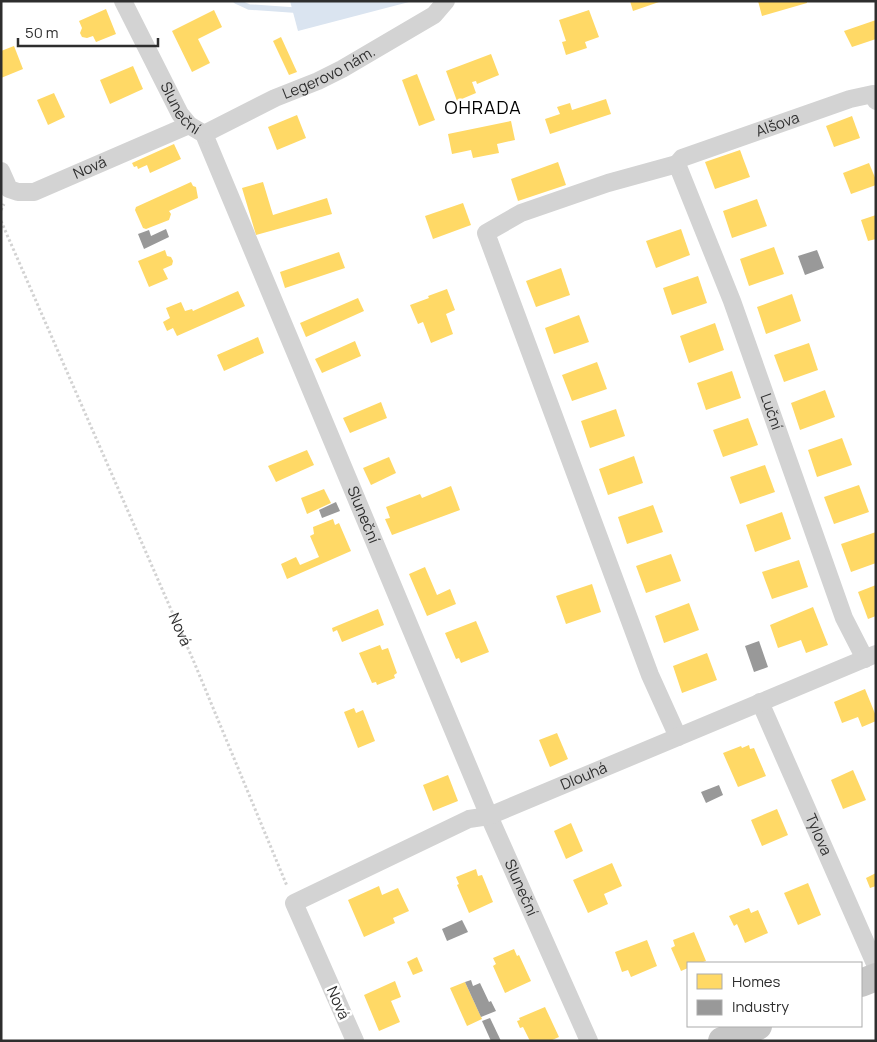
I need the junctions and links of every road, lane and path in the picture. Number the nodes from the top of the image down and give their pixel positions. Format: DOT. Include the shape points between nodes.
graph roads {
  1 [pos="123,1"];
  2 [pos="446,1"];
  3 [pos="876,101"];
  4 [pos="196,130"];
  5 [pos="677,164"];
  6 [pos="1,171"];
  7 [pos="1,221"];
  8 [pos="871,657"];
  9 [pos="760,702"];
  10 [pos="678,737"];
  11 [pos="489,816"];
  12 [pos="294,903"];
  13 [pos="876,966"];
  14 [pos="876,976"];
  15 [pos="862,983"];
  16 [pos="756,1027"];
  17 [pos="355,1041"];
  18 [pos="589,1041"];
  19 [pos="722,1041"];
  1 -- 4 [label="street, Sluneční" via="180,114"];
  2 -- 4 [label="street, Legerovo nám." via="434,15 342,69"];
  3 -- 5 [label="street, Alšova" via="873,94 850,99 682,158"];
  4 -- 6 [label="street, Nová" via="34,192 9,189"];
  4 -- 11 [label="street, Sluneční"];
  5 -- 8 [label="street, Luční" via="732,300 844,618"];
  5 -- 10 [label="street" via="608,183 521,213 486,233 650,675"];
  7 -- 12 [label="path, Nová" via="194,662"];
  8 -- 9 [label="street, Dlouhá"];
  9 -- 10 [label="street, Dlouhá"];
  9 -- 13 [label="street, Tylova"];
  10 -- 11 [label="street, Dlouhá"];
  11 -- 12 [label="street, Dlouhá" via="469,819"];
  11 -- 18 [label="street, Sluneční"];
  12 -- 17 [label="street, Nová"];
  14 -- 15 [label="main road"];
  16 -- 19 [label="main road"];
}
